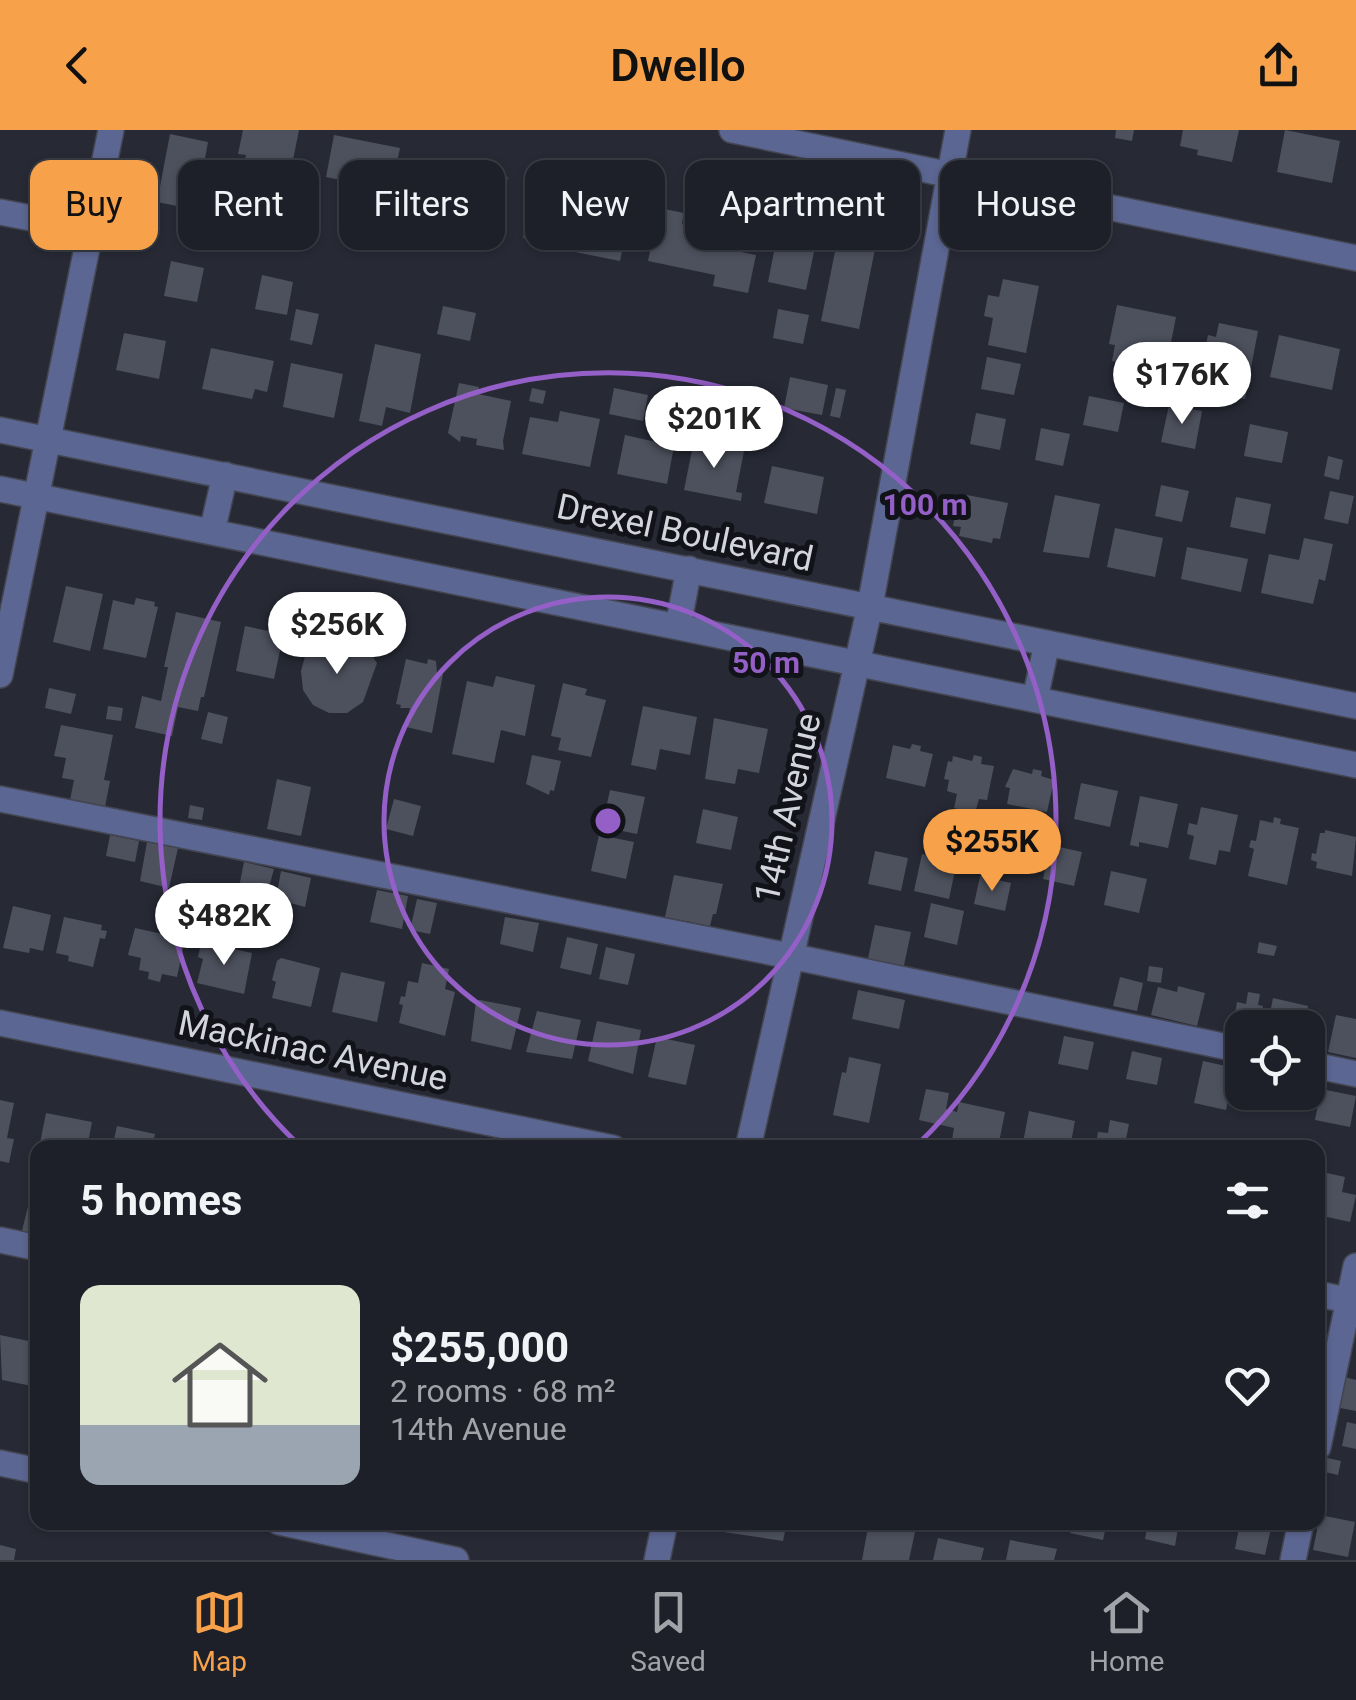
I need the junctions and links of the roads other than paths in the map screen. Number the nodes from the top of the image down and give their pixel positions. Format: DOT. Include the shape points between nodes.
graph roads {
  1 [pos="112,130"];
  2 [pos="732,130"];
  3 [pos="958,130"];
  4 [pos="106,160"];
  5 [pos="952,160"];
  6 [pos="940,171"];
  7 [pos="1111,207"];
  8 [pos="0,212"];
  9 [pos="30,218"];
  10 [pos="940,227"];
  11 [pos="89,250"];
  12 [pos="1356,258"];
  13 [pos="0,430"];
  14 [pos="50,440"];
  15 [pos="224,475"];
  16 [pos="0,489"];
  17 [pos="39,496"];
  18 [pos="212,532"];
  19 [pos="689,569"];
  20 [pos="870,606"];
  21 [pos="678,626"];
  22 [pos="1047,642"];
  23 [pos="858,662"];
  24 [pos="0,675"];
  25 [pos="1036,699"];
  26 [pos="1356,706"];
  27 [pos="1356,764"];
  28 [pos="0,799"];
  29 [pos="790,956"];
  30 [pos="0,1022"];
  31 [pos="1225,1046"];
  32 [pos="1325,1068"];
  33 [pos="1356,1074"];
  34 [pos="574,1140"];
  35 [pos="750,1140"];
  36 [pos="0,1240"];
  37 [pos="30,1246"];
  38 [pos="1356,1266"];
  39 [pos="1325,1295"];
  40 [pos="1352,1301"];
  41 [pos="1325,1417"];
  42 [pos="0,1463"];
  43 [pos="30,1469"];
  44 [pos="316,1530"];
  45 [pos="663,1530"];
  46 [pos="1299,1530"];
  47 [pos="456,1560"];
  48 [pos="657,1560"];
  49 [pos="1293,1560"];
  1 -- 4 [label="street"];
  2 -- 6 [label="street"];
  3 -- 5 [label="street, 14th Avenue"];
  7 -- 12 [label="street"];
  8 -- 9 [label="street"];
  10 -- 20 [label="street, 14th Avenue"];
  11 -- 14 [label="street"];
  13 -- 14 [label="street, Drexel Boulevard"];
  14 -- 15 [label="street, Drexel Boulevard"];
  14 -- 17 [label="street"];
  15 -- 18 [label="street"];
  15 -- 19 [label="street, Drexel Boulevard"];
  16 -- 17 [label="street"];
  17 -- 18 [label="street"];
  17 -- 24 [label="street"];
  18 -- 21 [label="street"];
  19 -- 20 [label="street, Drexel Boulevard"];
  19 -- 21 [label="street"];
  20 -- 22 [label="street, Drexel Boulevard"];
  20 -- 23 [label="street, 14th Avenue"];
  21 -- 23 [label="street"];
  22 -- 25 [label="street"];
  22 -- 26 [label="street, Drexel Boulevard"];
  23 -- 25 [label="street"];
  23 -- 29 [label="street, 14th Avenue"];
  25 -- 27 [label="street"];
  28 -- 29 [label="street"];
  29 -- 31 [label="street"];
  29 -- 35 [label="street, 14th Avenue"];
  30 -- 34 [label="street, Mackinac Avenue"];
  32 -- 33 [label="street"];
  36 -- 37 [label="street"];
  38 -- 40 [label="street"];
  39 -- 40 [label="street"];
  40 -- 41 [label="street"];
  42 -- 43 [label="street"];
  44 -- 47 [label="street"];
  45 -- 48 [label="street"];
  46 -- 49 [label="street"];
}
